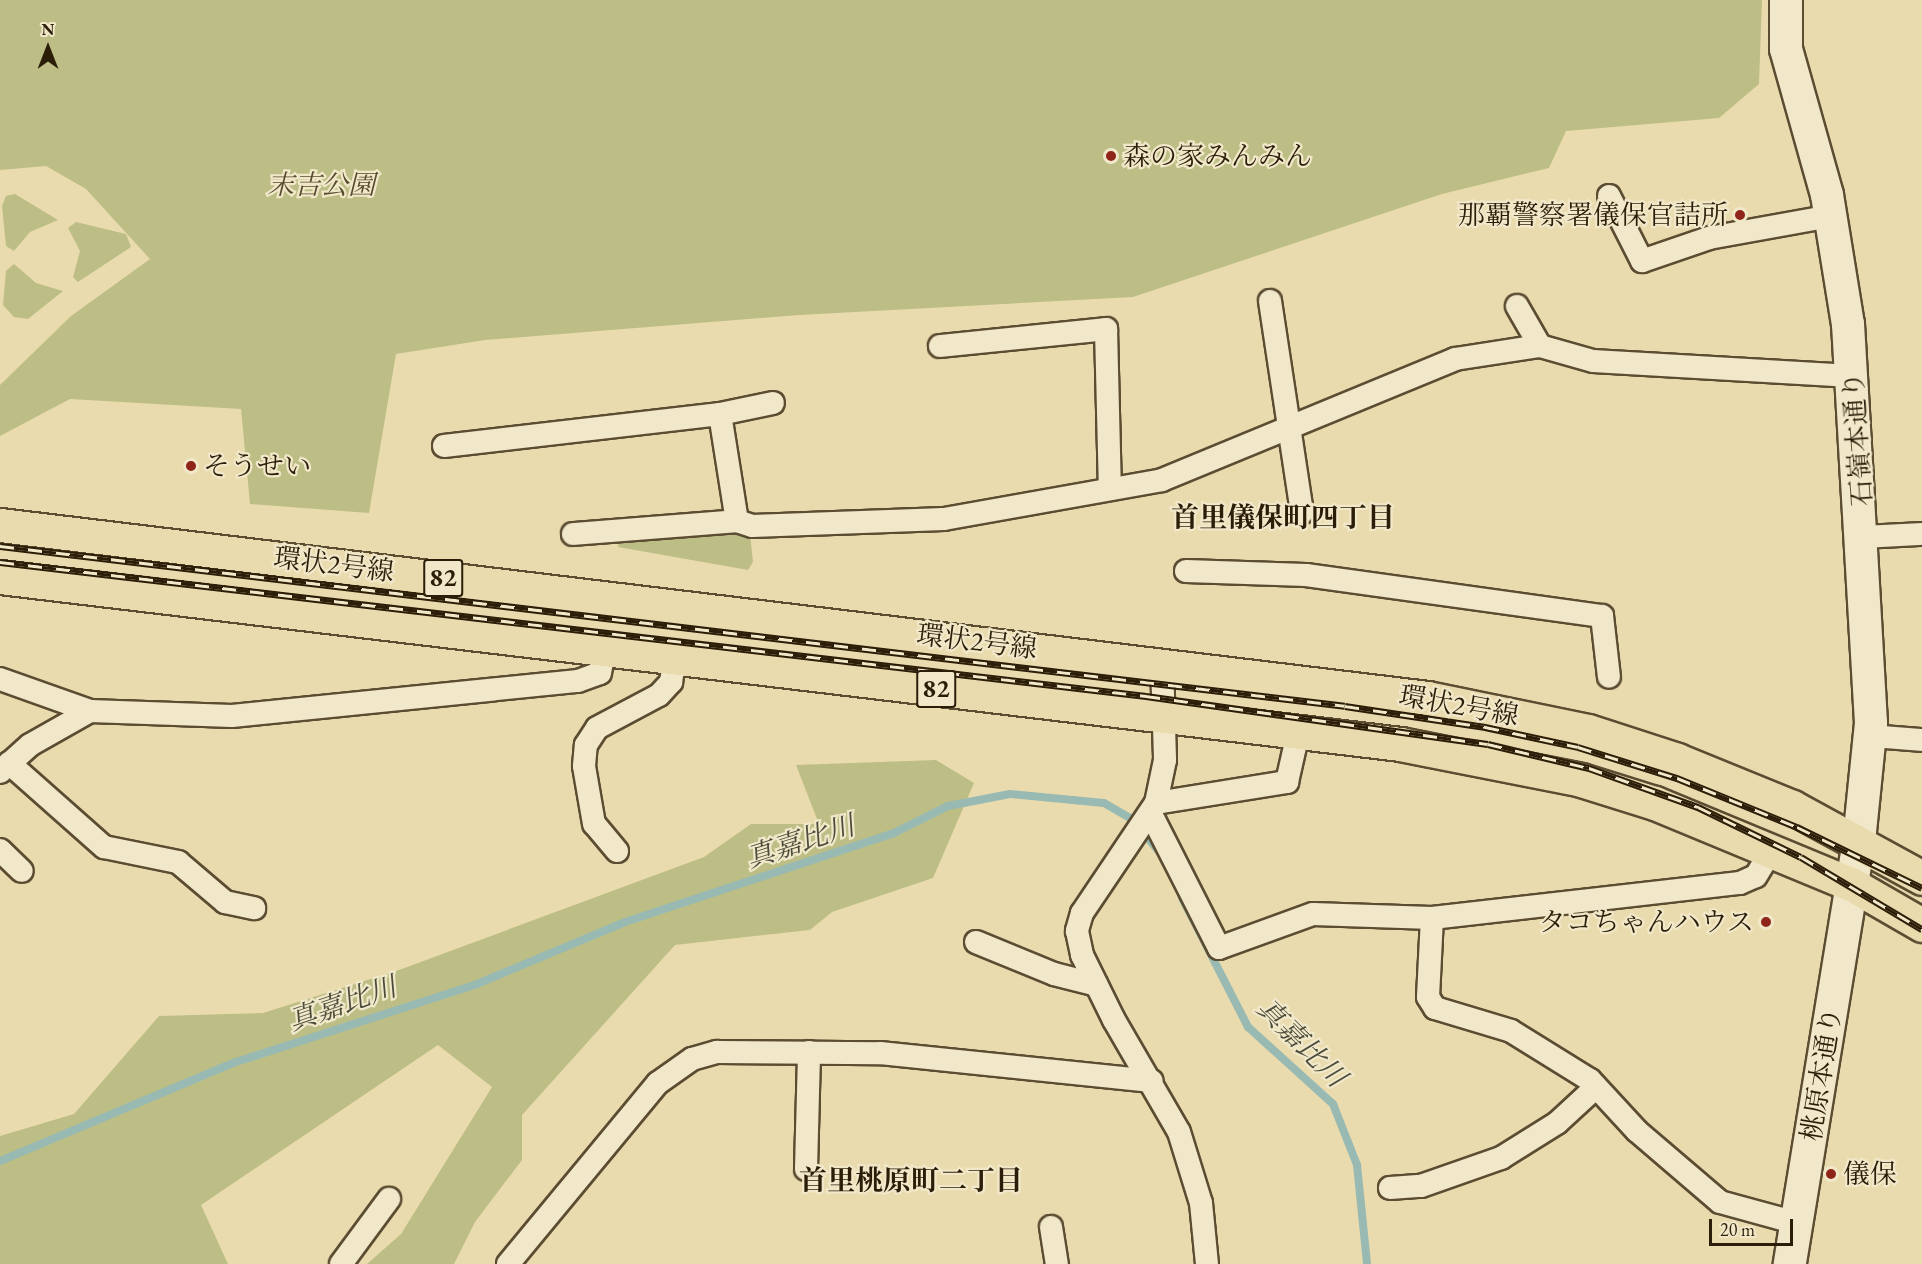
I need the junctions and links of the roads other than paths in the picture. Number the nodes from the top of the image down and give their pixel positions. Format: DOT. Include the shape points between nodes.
graph roads {
  1 [pos="1786,0"];
  2 [pos="1609,196"];
  3 [pos="1831,216"];
  4 [pos="1270,301"];
  5 [pos="1517,306"];
  6 [pos="940,346"];
  7 [pos="1540,346"];
  8 [pos="1852,376"];
  9 [pos="773,403"];
  10 [pos="720,414"];
  11 [pos="1289,427"];
  12 [pos="444,446"];
  13 [pos="1110,489"];
  14 [pos="1302,513"];
  15 [pos="737,521"];
  16 [pos="0,525"];
  17 [pos="573,534"];
  18 [pos="1922,534"];
  19 [pos="1864,537"];
  20 [pos="1186,571"];
  21 [pos="0,577"];
  22 [pos="604,650"];
  23 [pos="675,658"];
  24 [pos="1162,663"];
  25 [pos="1609,677"];
  26 [pos="0,679"];
  27 [pos="90,711"];
  28 [pos="1164,717"];
  29 [pos="1298,733"];
  30 [pos="1871,736"];
  31 [pos="1922,740"];
  32 [pos="5,768"];
  33 [pos="1153,812"];
  34 [pos="1859,841"];
  35 [pos="1772,849"];
  36 [pos="0,850"];
  37 [pos="617,851"];
  38 [pos="22,871"];
  39 [pos="1922,878"];
  40 [pos="1851,884"];
  41 [pos="254,908"];
  42 [pos="1432,918"];
  43 [pos="1922,925"];
  44 [pos="976,942"];
  45 [pos="1097,985"];
  46 [pos="809,1052"];
  47 [pos="1152,1081"];
  48 [pos="1596,1087"];
  49 [pos="806,1169"];
  50 [pos="1390,1188"];
  51 [pos="388,1199"];
  52 [pos="1797,1223"];
  53 [pos="1051,1227"];
  54 [pos="341,1264"];
  55 [pos="508,1264"];
  56 [pos="1057,1264"];
  57 [pos="1207,1264"];
  58 [pos="1790,1264"];
  1 -- 3 [label="main road, 石嶺本通り" via="1786,49"];
  2 -- 3 [label="street" via="1642,261 1709,238"];
  3 -- 8 [label="main road, 石嶺本通り"];
  4 -- 11 [label="street"];
  5 -- 7 [label="street"];
  6 -- 13 [label="street" via="1106,329"];
  7 -- 8 [label="street" via="1593,361"];
  7 -- 11 [label="street" via="1455,359"];
  8 -- 19 [label="main road, 石嶺本通り"];
  9 -- 10 [label="street"];
  10 -- 12 [label="street"];
  10 -- 15 [label="street"];
  11 -- 13 [label="street" via="1162,480"];
  11 -- 14 [label="street"];
  13 -- 15 [label="street" via="944,519 752,526"];
  15 -- 17 [label="street"];
  16 -- 24 [label="main road, 環状2号線 / 82"];
  18 -- 19 [label="street"];
  19 -- 30 [label="main road, 石嶺本通り"];
  20 -- 25 [label="street" via="1306,575 1602,616"];
  21 -- 22 [label="main road, 環状2号線 / 82"];
  22 -- 23 [label="main road, 環状2号線 / 82"];
  22 -- 27 [label="street" via="600,673 578,681 232,716"];
  23 -- 28 [label="main road, 環状2号線 / 82"];
  23 -- 37 [label="street" via="671,682 659,695 597,728 586,745 584,766 594,824"];
  24 -- 28 [label="street"];
  24 -- 34 [label="main road, 環状2号線 / 82" via="1428,698 1588,732 1727,779"];
  26 -- 27 [label="street"];
  27 -- 32 [label="street" via="30,744"];
  28 -- 29 [label="main road, 環状2号線 / 82"];
  28 -- 33 [label="street" via="1165,760"];
  29 -- 33 [label="street" via="1287,782"];
  29 -- 35 [label="main road, 環状2号線 / 82" via="1400,744 1581,780"];
  30 -- 31 [label="street"];
  30 -- 34 [label="main road, 石嶺本通り"];
  32 -- 41 [label="street" via="104,847 178,862 225,902"];
  33 -- 42 [label="street" via="1219,948 1313,914"];
  33 -- 45 [label="street" via="1082,913 1077,931"];
  34 -- 39 [label="main road, 環状2号線 / 82"];
  34 -- 40 [label="main road, 石嶺本通り"];
  35 -- 40 [label="main road, 環状2号線 / 82"];
  35 -- 42 [label="street" via="1756,876 1740,883"];
  36 -- 38 [label="street"];
  40 -- 43 [label="main road, 環状2号線 / 82"];
  40 -- 52 [label="main road, 桃原本通り"];
  42 -- 48 [label="street" via="1428,997 1435,1008 1511,1030"];
  44 -- 45 [label="street" via="1054,974"];
  45 -- 47 [label="street"];
  46 -- 47 [label="street" via="935,1056"];
  46 -- 49 [label="street"];
  46 -- 55 [label="street" via="717,1052 666,1074"];
  47 -- 57 [label="street" via="1182,1142 1201,1203"];
  48 -- 50 [label="street" via="1557,1123 1501,1158 1421,1186"];
  48 -- 52 [label="street" via="1637,1131 1720,1202"];
  51 -- 54 [label="street"];
  52 -- 58 [label="main road, 桃原本通り"];
  53 -- 56 [label="street"];
}
